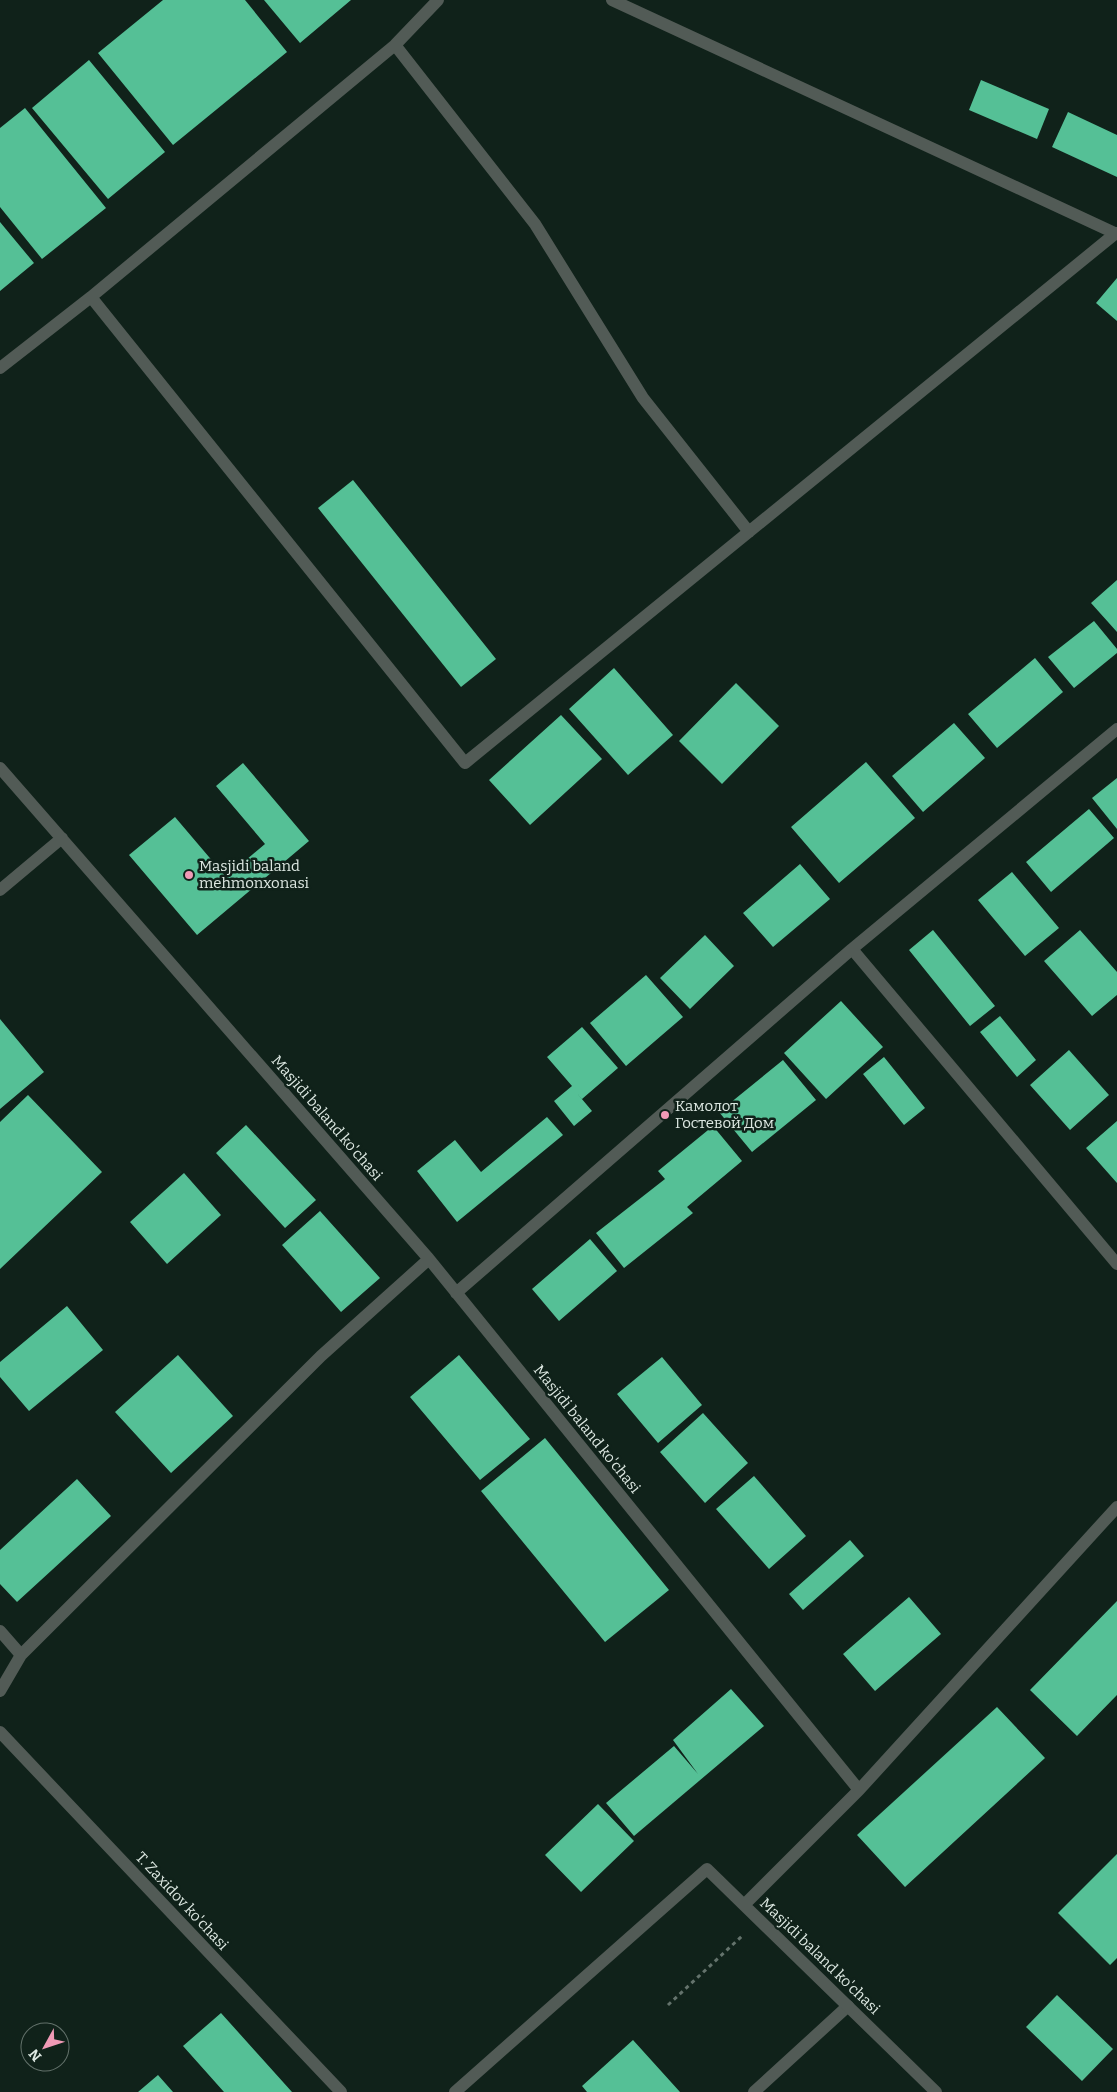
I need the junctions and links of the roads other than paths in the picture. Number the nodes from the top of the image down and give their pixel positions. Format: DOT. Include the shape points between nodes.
graph roads {
  1 [pos="438,0"];
  2 [pos="612,0"];
  3 [pos="395,45"];
  4 [pos="1116,234"];
  5 [pos="91,298"];
  6 [pos="0,368"];
  7 [pos="749,532"];
  8 [pos="1117,729"];
  9 [pos="0,768"];
  10 [pos="62,838"];
  11 [pos="0,890"];
  12 [pos="852,949"];
  13 [pos="429,1259"];
  14 [pos="1117,1264"];
  15 [pos="456,1293"];
  16 [pos="1117,1506"];
  17 [pos="0,1631"];
  18 [pos="21,1655"];
  19 [pos="0,1691"];
  20 [pos="0,1732"];
  21 [pos="859,1790"];
  22 [pos="744,1905"];
  23 [pos="848,2006"];
  24 [pos="341,2092"];
  25 [pos="455,2092"];
  26 [pos="754,2092"];
  27 [pos="936,2092"];
  1 -- 3 [label="street"];
  2 -- 4 [label="street"];
  3 -- 5 [label="street"];
  3 -- 7 [label="street" via="535,224 643,398"];
  4 -- 7 [label="street"];
  5 -- 6 [label="street"];
  5 -- 7 [label="street" via="465,764"];
  8 -- 12 [label="street"];
  9 -- 10 [label="street, Masjidi baland ko'chasi"];
  10 -- 11 [label="street"];
  10 -- 13 [label="street, Masjidi baland ko'chasi"];
  12 -- 14 [label="street"];
  12 -- 15 [label="street"];
  13 -- 15 [label="street, Masjidi baland ko'chasi"];
  13 -- 18 [label="street" via="321,1356"];
  15 -- 21 [label="street, Masjidi baland ko'chasi"];
  16 -- 21 [label="street"];
  17 -- 18 [label="street"];
  18 -- 19 [label="street"];
  20 -- 24 [label="street, T. Zaxidov ko'chasi"];
  21 -- 22 [label="street, Masjidi baland ko'chasi"];
  22 -- 23 [label="street, Masjidi baland ko'chasi"];
  22 -- 25 [label="street" via="707,1869"];
  23 -- 26 [label="street"];
  23 -- 27 [label="street, Masjidi baland ko'chasi"];
}
